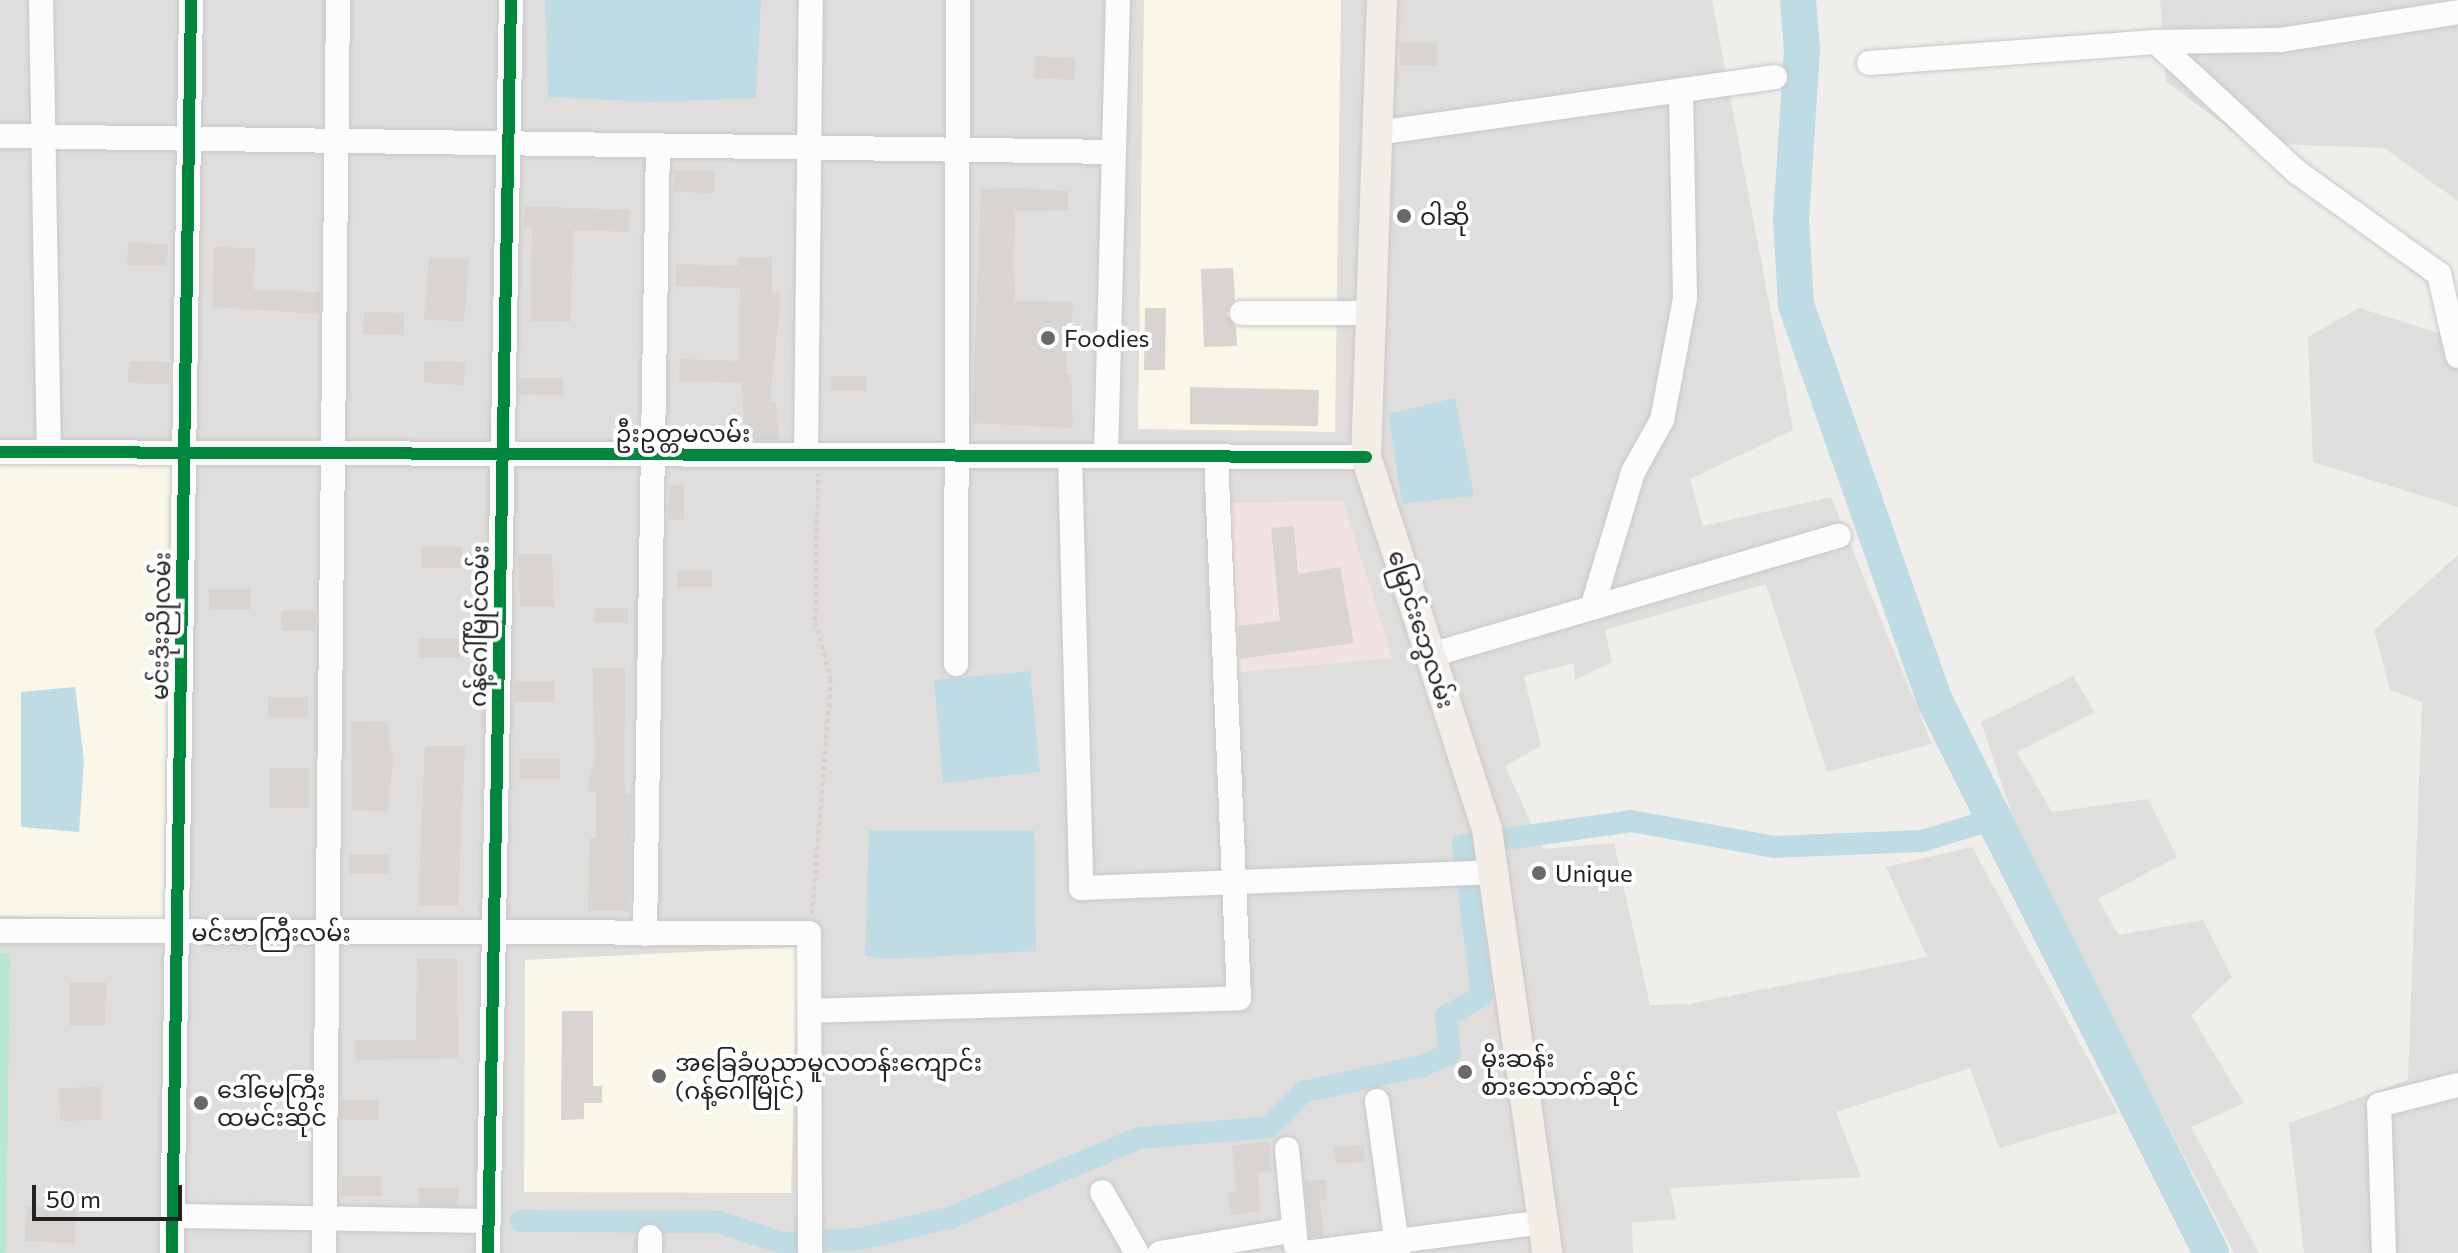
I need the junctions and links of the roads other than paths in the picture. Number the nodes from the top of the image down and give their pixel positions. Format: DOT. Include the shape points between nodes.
graph roads {
  1 [pos="41,0"];
  2 [pos="191,0"];
  3 [pos="338,0"];
  4 [pos="511,0"];
  5 [pos="811,0"];
  6 [pos="958,0"];
  7 [pos="1118,0"];
  8 [pos="1382,0"];
  9 [pos="2458,12"];
  10 [pos="2156,42"];
  11 [pos="1869,63"];
  12 [pos="1775,77"];
  13 [pos="1681,90"];
  14 [pos="1377,133"];
  15 [pos="0,136"];
  16 [pos="44,136"];
  17 [pos="188,138"];
  18 [pos="336,140"];
  19 [pos="509,143"];
  20 [pos="658,145"];
  21 [pos="809,147"];
  22 [pos="957,149"];
  23 [pos="1114,152"];
  24 [pos="1242,313"];
  25 [pos="1369,313"];
  26 [pos="2458,356"];
  27 [pos="0,452"];
  28 [pos="49,452"];
  29 [pos="185,453"];
  30 [pos="332,453"];
  31 [pos="503,454"];
  32 [pos="656,455"];
  33 [pos="812,455"];
  34 [pos="957,456"];
  35 [pos="1070,456"];
  36 [pos="1106,456"];
  37 [pos="1216,457"];
  38 [pos="1366,457"];
  39 [pos="1839,536"];
  40 [pos="1592,608"];
  41 [pos="1431,655"];
  42 [pos="956,664"];
  43 [pos="1481,860"];
  44 [pos="1232,883"];
  45 [pos="0,931"];
  46 [pos="176,931"];
  47 [pos="494,932"];
  48 [pos="327,933"];
  49 [pos="645,934"];
  50 [pos="810,1011"];
  51 [pos="2458,1085"];
  52 [pos="1377,1101"];
  53 [pos="1287,1149"];
  54 [pos="1102,1192"];
  55 [pos="173,1216"];
  56 [pos="325,1218"];
  57 [pos="1543,1222"];
  58 [pos="489,1237"];
  59 [pos="1295,1242"];
  60 [pos="810,1245"];
  61 [pos="1397,1247"];
  62 [pos="172,1253"];
  63 [pos="324,1253"];
  64 [pos="1137,1253"];
  65 [pos="1160,1253"];
  66 [pos="1305,1253"];
  67 [pos="1547,1253"];
  68 [pos="2384,1253"];
  1 -- 16 [label="street"];
  2 -- 17 [label="street, မင်းဒုံးညိုလမ်း"];
  3 -- 18 [label="street"];
  4 -- 19 [label="street, ဂန့်ဂေါ်မြိုင်လမ်း"];
  5 -- 21 [label="street"];
  6 -- 22 [label="street"];
  7 -- 23 [label="street"];
  8 -- 14 [label="main road, မြောင်းဘွေလမ်း"];
  9 -- 10 [label="street" via="2280,40"];
  10 -- 11 [label="street"];
  10 -- 26 [label="street" via="2297,172 2439,274"];
  12 -- 13 [label="street"];
  13 -- 14 [label="street"];
  13 -- 40 [label="street" via="1685,298 1662,420 1633,472"];
  14 -- 25 [label="main road, မြောင်းဘွေလမ်း"];
  15 -- 16 [label="street"];
  16 -- 17 [label="street"];
  16 -- 28 [label="street"];
  17 -- 18 [label="street"];
  17 -- 29 [label="street, မင်းဒုံးညိုလမ်း"];
  18 -- 19 [label="street"];
  18 -- 30 [label="street"];
  19 -- 20 [label="street"];
  19 -- 31 [label="street, ဂန့်ဂေါ်မြိုင်လမ်း"];
  20 -- 21 [label="street"];
  20 -- 32 [label="street"];
  21 -- 22 [label="street"];
  21 -- 33 [label="street"];
  22 -- 23 [label="street"];
  22 -- 34 [label="street"];
  23 -- 36 [label="street"];
  24 -- 25 [label="street"];
  25 -- 38 [label="main road, မြောင်းဘွေလမ်း"];
  27 -- 28 [label="street, ဦးဥတ္တမလမ်း"];
  28 -- 29 [label="street, ဦးဥတ္တမလမ်း"];
  29 -- 30 [label="street, ဦးဥတ္တမလမ်း"];
  29 -- 46 [label="street, မင်းဒုံးညိုလမ်း"];
  30 -- 31 [label="street, ဦးဥတ္တမလမ်း"];
  30 -- 48 [label="street"];
  31 -- 32 [label="street, ဦးဥတ္တမလမ်း"];
  31 -- 47 [label="street, ဂန့်ဂေါ်မြိုင်လမ်း"];
  32 -- 33 [label="street, ဦးဥတ္တမလမ်း"];
  32 -- 49 [label="street"];
  33 -- 34 [label="street, ဦးဥတ္တမလမ်း"];
  34 -- 35 [label="street, ဦးဥတ္တမလမ်း"];
  34 -- 42 [label="street"];
  35 -- 36 [label="street, ဦးဥတ္တမလမ်း"];
  35 -- 44 [label="street" via="1081,888"];
  36 -- 37 [label="street, ဦးဥတ္တမလမ်း"];
  37 -- 38 [label="street, ဦးဥတ္တမလမ်း"];
  37 -- 44 [label="street"];
  38 -- 41 [label="main road, မြောင်းဘွေလမ်း"];
  39 -- 40 [label="street"];
  40 -- 41 [label="street"];
  41 -- 43 [label="main road, မြောင်းဘွေလမ်း"];
  43 -- 44 [label="street"];
  43 -- 57 [label="main road, မြောင်းဘွေလမ်း"];
  44 -- 50 [label="street" via="1239,998"];
  45 -- 46 [label="street, မင်းဗာကြီးလမ်း"];
  46 -- 48 [label="street, မင်းဗာကြီးလမ်း"];
  46 -- 55 [label="street, မင်းဒုံးညိုလမ်း"];
  47 -- 48 [label="street, မင်းဗာကြီးလမ်း"];
  47 -- 49 [label="street, မင်းဗာကြီးလမ်း"];
  47 -- 58 [label="street, ဂန့်ဂေါ်မြိုင်လမ်း"];
  48 -- 56 [label="street"];
  49 -- 50 [label="street, မင်းဗာကြီးလမ်း" via="809,933"];
  50 -- 60 [label="street"];
  51 -- 68 [label="street" via="2379,1105"];
  52 -- 61 [label="street"];
  53 -- 59 [label="street"];
  54 -- 64 [label="street"];
  55 -- 56 [label="street"];
  55 -- 62 [label="street, မင်းဒုံးညိုလမ်း"];
  56 -- 58 [label="street"];
  56 -- 63 [label="street"];
  57 -- 61 [label="street"];
  57 -- 67 [label="main road, မြောင်းဘွေလမ်း"];
  59 -- 65 [label="street"];
  61 -- 66 [label="street"];
}
